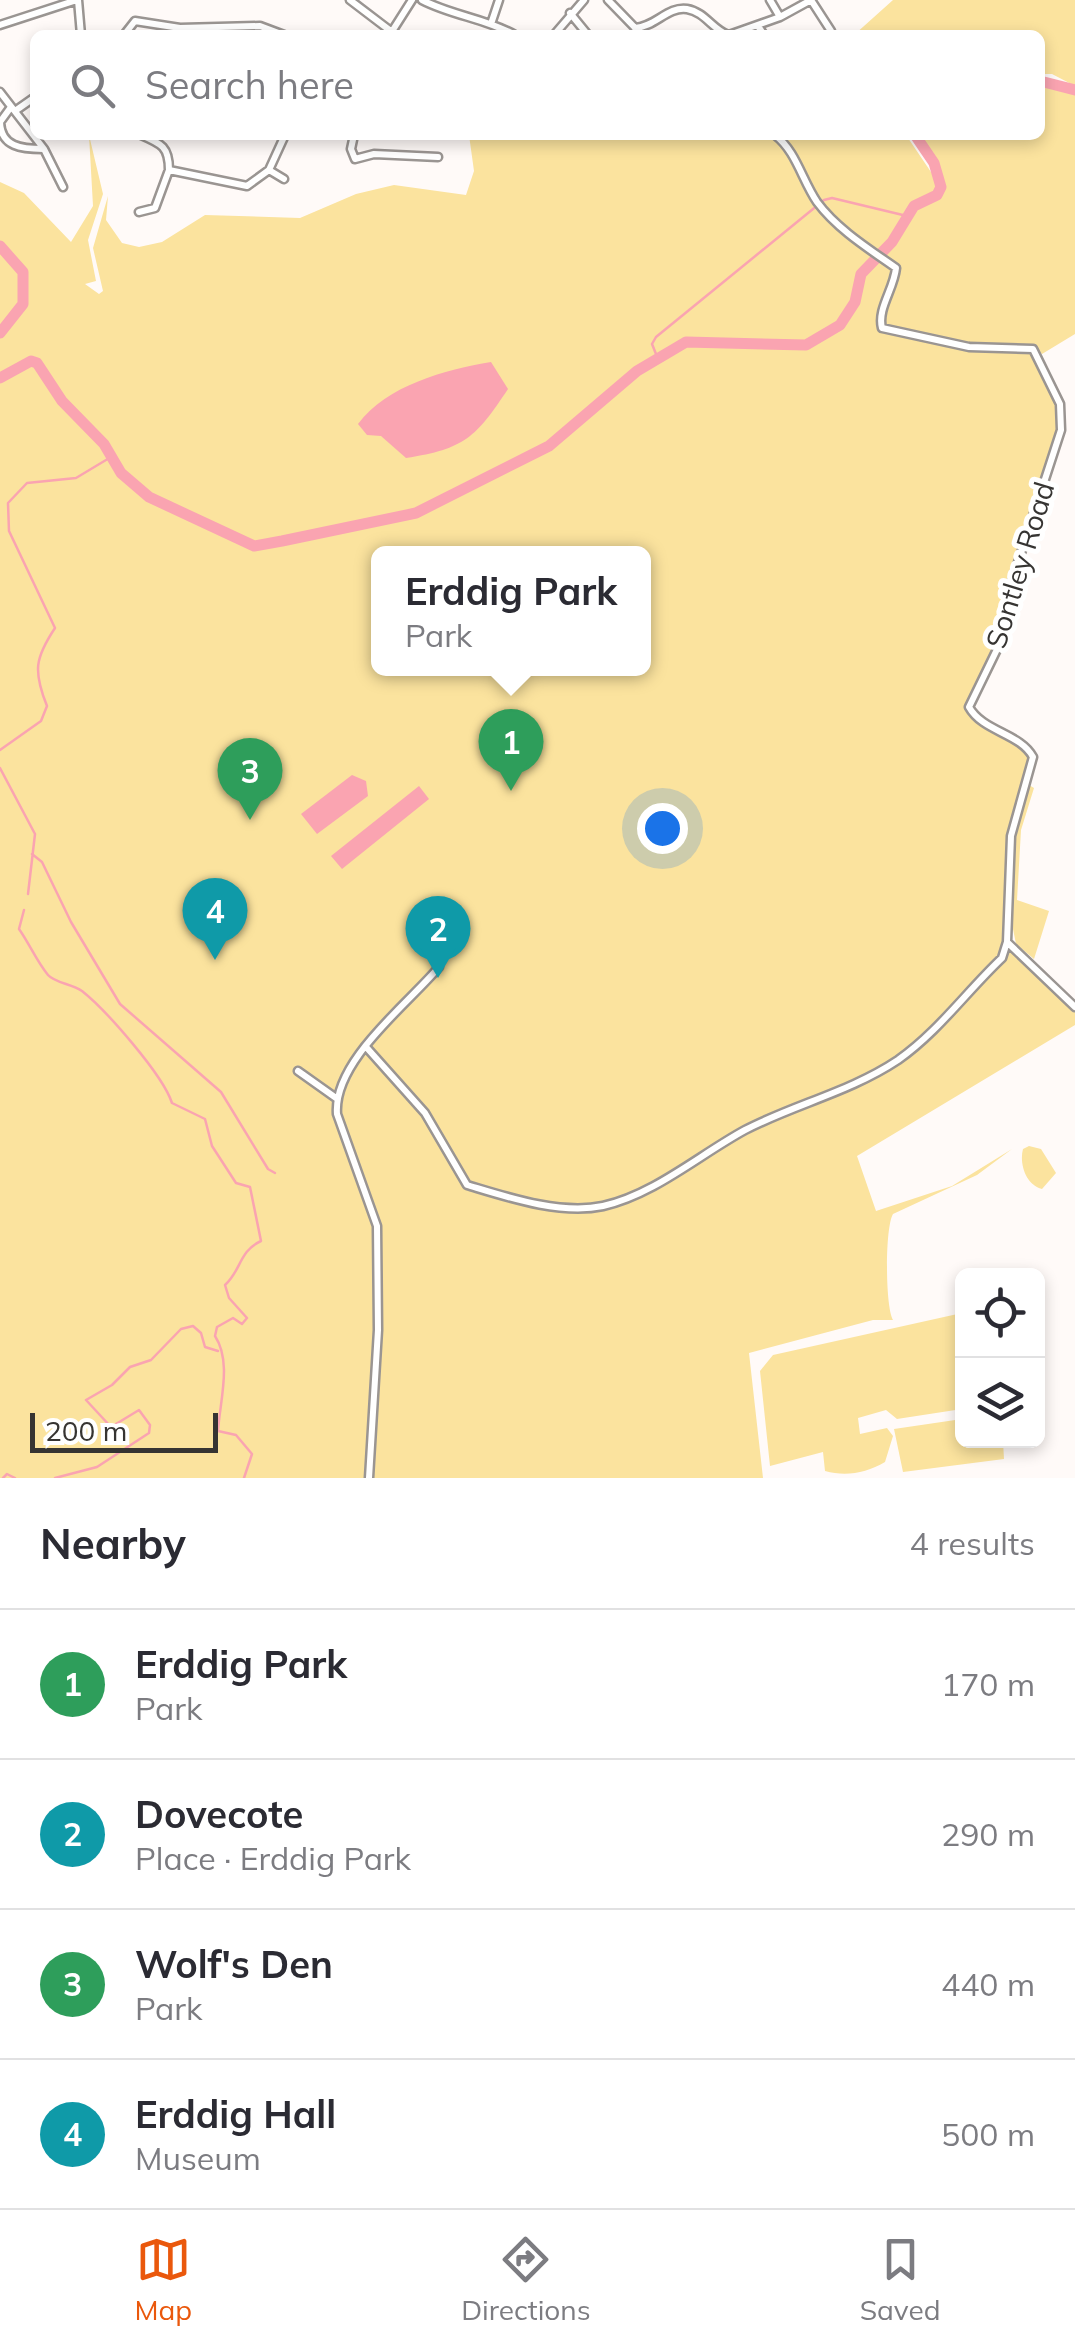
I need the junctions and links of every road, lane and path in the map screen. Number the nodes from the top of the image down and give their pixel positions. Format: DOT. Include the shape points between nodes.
graph roads {
  1 [pos="78,0"];
  2 [pos="350,0"];
  3 [pos="412,0"];
  4 [pos="422,0"];
  5 [pos="499,0"];
  6 [pos="584,0"];
  7 [pos="608,0"];
  8 [pos="770,0"];
  9 [pos="811,0"];
  10 [pos="570,13"];
  11 [pos="780,18"];
  12 [pos="492,22"];
  13 [pos="0,25"];
  14 [pos="758,26"];
  15 [pos="635,28"];
  16 [pos="81,30"];
  17 [pos="128,30"];
  18 [pos="172,30"];
  19 [pos="207,30"];
  20 [pos="271,30"];
  21 [pos="385,30"];
  22 [pos="393,30"];
  23 [pos="506,30"];
  24 [pos="558,30"];
  25 [pos="584,30"];
  26 [pos="722,30"];
  27 [pos="745,30"];
  28 [pos="761,30"];
  29 [pos="830,30"];
  30 [pos="0,92"];
  31 [pos="30,100"];
  32 [pos="13,109"];
  33 [pos="30,131"];
  34 [pos="37,140"];
  35 [pos="150,140"];
  36 [pos="283,140"];
  37 [pos="352,140"];
  38 [pos="779,140"];
  39 [pos="44,149"];
  40 [pos="438,157"];
  41 [pos="355,159"];
  42 [pos="345,168"];
  43 [pos="170,170"];
  44 [pos="269,170"];
  45 [pos="284,179"];
  46 [pos="63,188"];
  47 [pos="139,212"];
  48 [pos="1008,942"];
  49 [pos="439,967"];
  50 [pos="1075,1006"];
  51 [pos="366,1048"];
  52 [pos="298,1071"];
  53 [pos="336,1098"];
  54 [pos="368,1478"];
  1 -- 13 [label="street"];
  1 -- 16 [label="street"];
  2 -- 21 [label="street"];
  3 -- 22 [label="street"];
  4 -- 12 [label="street"];
  5 -- 12 [label="street"];
  6 -- 10 [label="street"];
  7 -- 15 [label="street"];
  8 -- 11 [label="street"];
  9 -- 11 [label="street"];
  9 -- 29 [label="street"];
  10 -- 24 [label="street"];
  10 -- 25 [label="street"];
  11 -- 14 [label="street"];
  12 -- 23 [label="street"];
  14 -- 27 [label="street"];
  14 -- 28 [label="street"];
  15 -- 26 [label="street" via="650,28 685,8"];
  17 -- 18 [label="street" via="135,21"];
  19 -- 20 [label="street"];
  30 -- 32 [label="street"];
  31 -- 32 [label="street"];
  32 -- 33 [label="street"];
  32 -- 39 [label="street" via="0,122 6,140"];
  34 -- 39 [label="street"];
  35 -- 43 [label="street" via="169,152"];
  36 -- 44 [label="street"];
  37 -- 41 [label="street"];
  38 -- 48 [label="street, Sontley Road" via="819,205 896,268 879,318 882,328 969,347 1034,348 1060,404 1061,430 1011,584 1004,635 970,708 1033,757 1011,836"];
  39 -- 46 [label="street"];
  40 -- 41 [label="street"];
  41 -- 42 [label="street"];
  43 -- 44 [label="street" via="247,186"];
  43 -- 47 [label="street" via="155,208"];
  44 -- 45 [label="street"];
  48 -- 50 [label="street"];
  48 -- 51 [label="street" via="1002,958 898,1060 743,1131 604,1206 550,1204 467,1185 425,1113"];
  49 -- 51 [label="street"];
  51 -- 53 [label="street"];
  52 -- 53 [label="street"];
  53 -- 54 [label="street" via="378,1226"];
}
